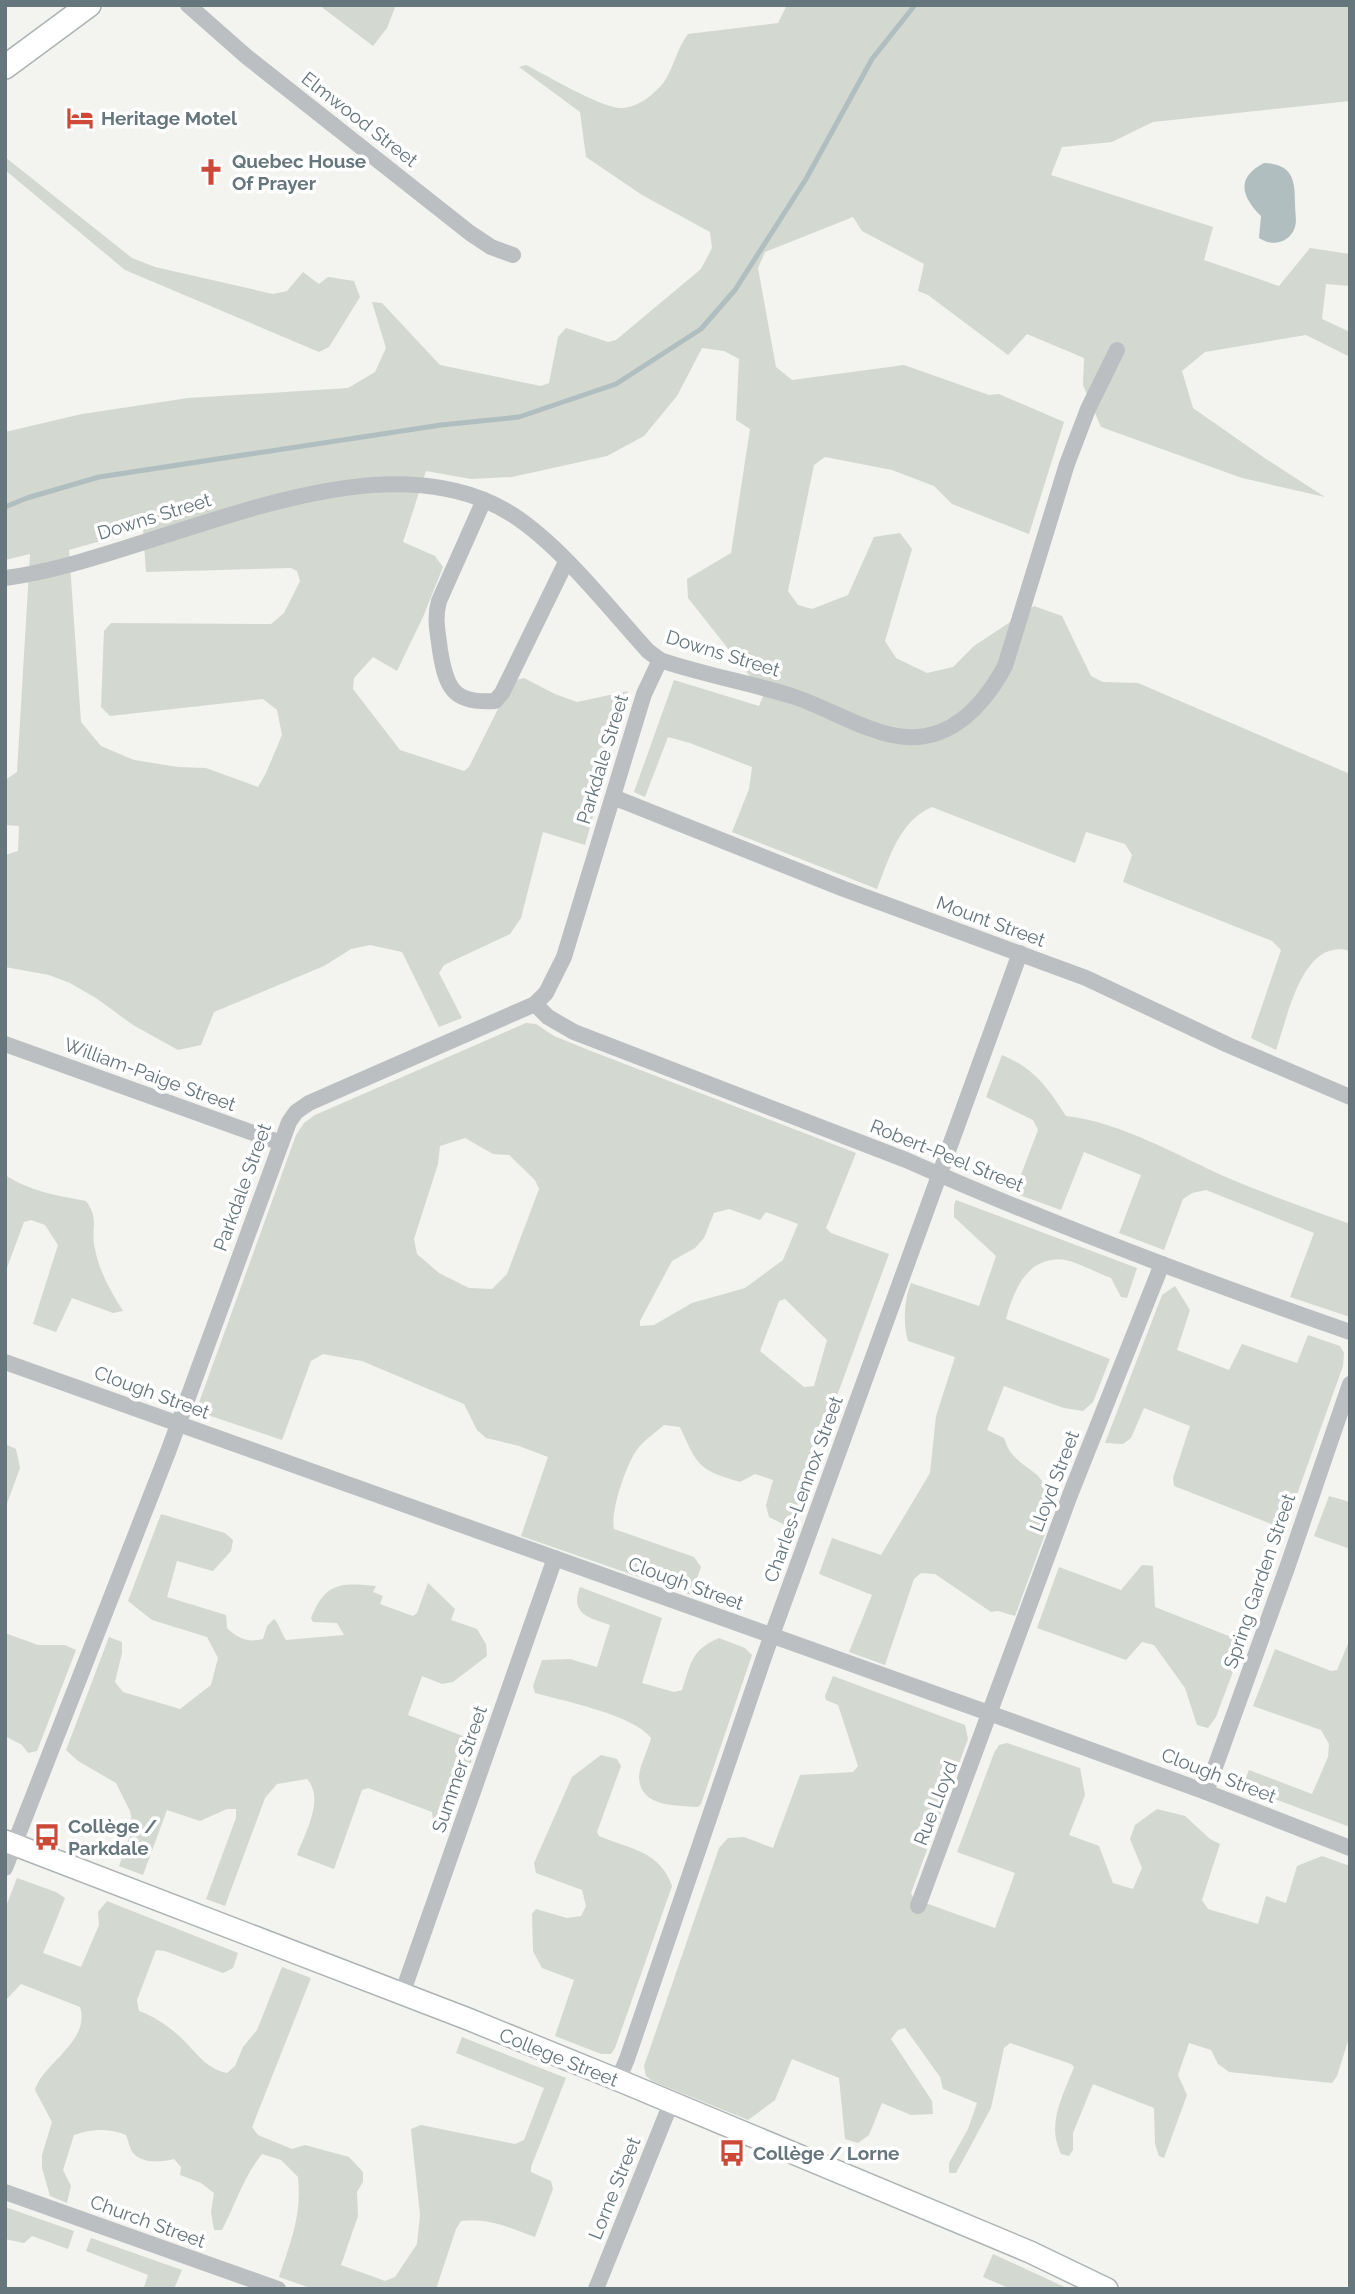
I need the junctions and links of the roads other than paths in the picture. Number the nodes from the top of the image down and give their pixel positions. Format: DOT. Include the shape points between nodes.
graph roads {
  1 [pos="89,5"];
  2 [pos="188,5"];
  3 [pos="5,68"];
  4 [pos="513,255"];
  5 [pos="1116,351"];
  6 [pos="484,500"];
  7 [pos="566,562"];
  8 [pos="5,578"];
  9 [pos="660,660"];
  10 [pos="613,797"];
  11 [pos="1020,953"];
  12 [pos="535,1004"];
  13 [pos="5,1044"];
  14 [pos="1350,1097"];
  15 [pos="281,1143"];
  16 [pos="939,1175"];
  17 [pos="1161,1264"];
  18 [pos="1350,1332"];
  19 [pos="5,1362"];
  20 [pos="1350,1384"];
  21 [pos="178,1423"];
  22 [pos="555,1558"];
  23 [pos="772,1636"];
  24 [pos="991,1714"];
  25 [pos="1206,1792"];
  26 [pos="10,1843"];
  27 [pos="1350,1848"];
  28 [pos="5,1868"];
  29 [pos="918,1906"];
  30 [pos="402,1994"];
  31 [pos="618,2080"];
  32 [pos="671,2104"];
  33 [pos="5,2192"];
  34 [pos="278,2289"];
  35 [pos="596,2289"];
  36 [pos="1107,2289"];
  1 -- 3 [label="main road"];
  2 -- 4 [label="street, Elmwood Street" via="470,233"];
  5 -- 9 [label="street, Downs Street" via="1067,464 1005,666 978,707 960,722 923,736 905,737 798,698"];
  6 -- 7 [label="street, Downs Street" via="515,517"];
  6 -- 7 [label="street" via="435,616 448,685 462,697 495,701 502,693"];
  6 -- 8 [label="street, Downs Street" via="428,485 352,487 302,496"];
  7 -- 9 [label="street, Downs Street"];
  9 -- 10 [label="street, Parkdale Street" via="644,694"];
  10 -- 11 [label="street, Mount Street" via="832,885"];
  10 -- 12 [label="street, Parkdale Street" via="564,957 547,993"];
  11 -- 14 [label="street, Mount Street"];
  11 -- 16 [label="street, Charles-Lennox Street"];
  12 -- 15 [label="street, Parkdale Street" via="309,1104 296,1112"];
  12 -- 16 [label="street, Robert-Peel Street" via="548,1017 575,1031"];
  13 -- 15 [label="street, William-Paige Street"];
  15 -- 21 [label="street, Parkdale Street"];
  16 -- 17 [label="street, Robert-Peel Street"];
  16 -- 23 [label="street, Charles-Lennox Street"];
  17 -- 18 [label="street, Robert-Peel Street"];
  17 -- 24 [label="street, Lloyd Street"];
  19 -- 21 [label="street, Clough Street"];
  20 -- 25 [label="street, Spring Garden Street"];
  21 -- 22 [label="street, Clough Street"];
  21 -- 26 [label="street, Parkdale Street"];
  22 -- 23 [label="street, Clough Street"];
  22 -- 30 [label="street, Summer Street"];
  23 -- 24 [label="street, Clough Street"];
  23 -- 31 [label="street, Charles-Lennox Street"];
  24 -- 25 [label="street, Clough Street"];
  24 -- 29 [label="street, Rue Lloyd"];
  25 -- 27 [label="street, Clough Street"];
  26 -- 28 [label="street, Parkdale Street"];
  26 -- 30 [label="street, College Street"];
  30 -- 31 [label="street, College Street"];
  31 -- 32 [label="street, College Street"];
  32 -- 35 [label="street, Lorne Street"];
  32 -- 36 [label="street, College Street" via="1030,2252"];
  33 -- 34 [label="street, Church Street"];
}
